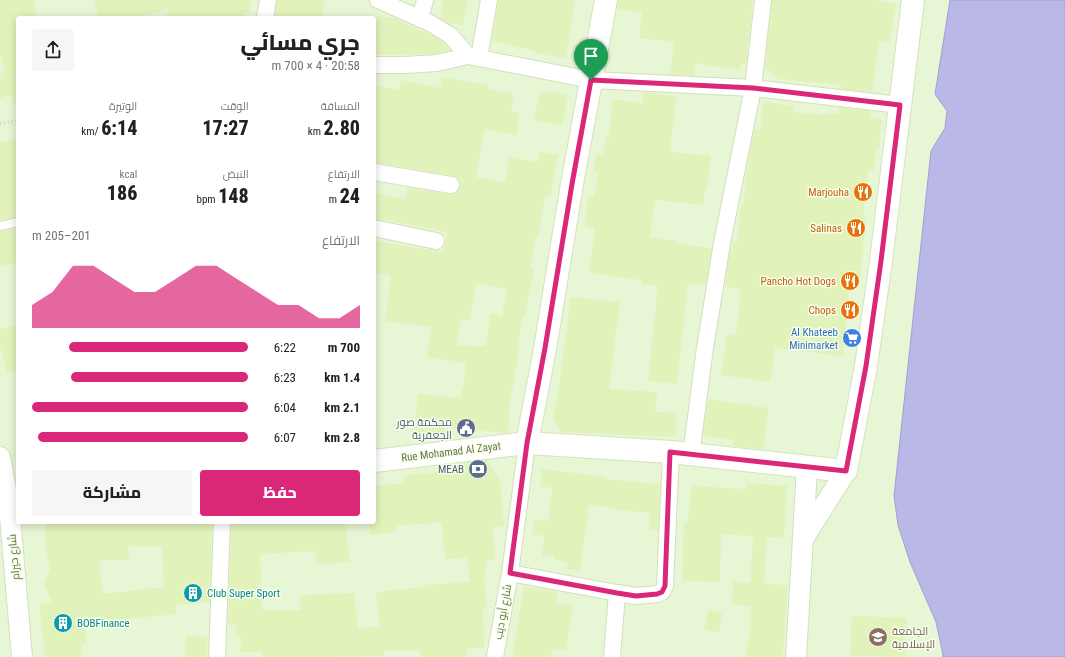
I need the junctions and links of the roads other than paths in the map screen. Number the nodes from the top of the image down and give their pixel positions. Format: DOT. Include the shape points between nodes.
graph roads {
  1 [pos="268,0"];
  2 [pos="378,0"];
  3 [pos="424,0"];
  4 [pos="489,0"];
  5 [pos="606,0"];
  6 [pos="763,0"];
  7 [pos="913,0"];
  8 [pos="265,16"];
  9 [pos="420,19"];
  10 [pos="473,57"];
  11 [pos="376,65"];
  12 [pos="591,80"];
  13 [pos="753,88"];
  14 [pos="900,105"];
  15 [pos="376,172"];
  16 [pos="451,185"];
  17 [pos="16,222"];
  18 [pos="0,226"];
  19 [pos="376,228"];
  20 [pos="436,241"];
  21 [pos="527,443"];
  22 [pos="681,454"];
  23 [pos="0,457"];
  24 [pos="376,461"];
  25 [pos="807,468"];
  26 [pos="846,471"];
  27 [pos="9,505"];
  28 [pos="222,524"];
  29 [pos="804,538"];
  30 [pos="510,573"];
  31 [pos="617,593"];
  32 [pos="22,657"];
  33 [pos="217,657"];
  34 [pos="495,657"];
  35 [pos="612,657"];
  36 [pos="796,657"];
  1 -- 8 [label="street"];
  2 -- 9 [label="street"];
  3 -- 9 [label="street"];
  4 -- 10 [label="street"];
  5 -- 12 [label="main road, شارع أبو ديب"];
  6 -- 13 [label="street"];
  7 -- 14 [label="main road"];
  9 -- 10 [label="street" via="451,36"];
  10 -- 11 [label="street" via="405,66"];
  10 -- 12 [label="street"];
  12 -- 13 [label="street"];
  12 -- 21 [label="main road, شارع أبو ديب"];
  13 -- 14 [label="street"];
  13 -- 22 [label="street" via="722,242 705,348"];
  14 -- 26 [label="main road" via="866,366"];
  15 -- 16 [label="street"];
  17 -- 18 [label="lane"];
  19 -- 20 [label="street"];
  21 -- 22 [label="main road, Rue Mohamad Al Zayat"];
  21 -- 24 [label="main road, Rue Mohamad Al Zayat"];
  21 -- 30 [label="street, شارع أبو ديب"];
  22 -- 25 [label="main road, Rue Mohamad Al Zayat"];
  22 -- 31 [label="street" via="665,586 662,592 651,595"];
  23 -- 27 [label="street, شارع حيرام"];
  25 -- 26 [label="main road, Rue Mohamad Al Zayat"];
  25 -- 29 [label="street"];
  26 -- 29 [label="street"];
  27 -- 32 [label="street, شارع حيرام"];
  28 -- 33 [label="street"];
  29 -- 36 [label="street"];
  30 -- 31 [label="street"];
  30 -- 34 [label="street, شارع أبو ديب"];
  31 -- 35 [label="street"];
}
